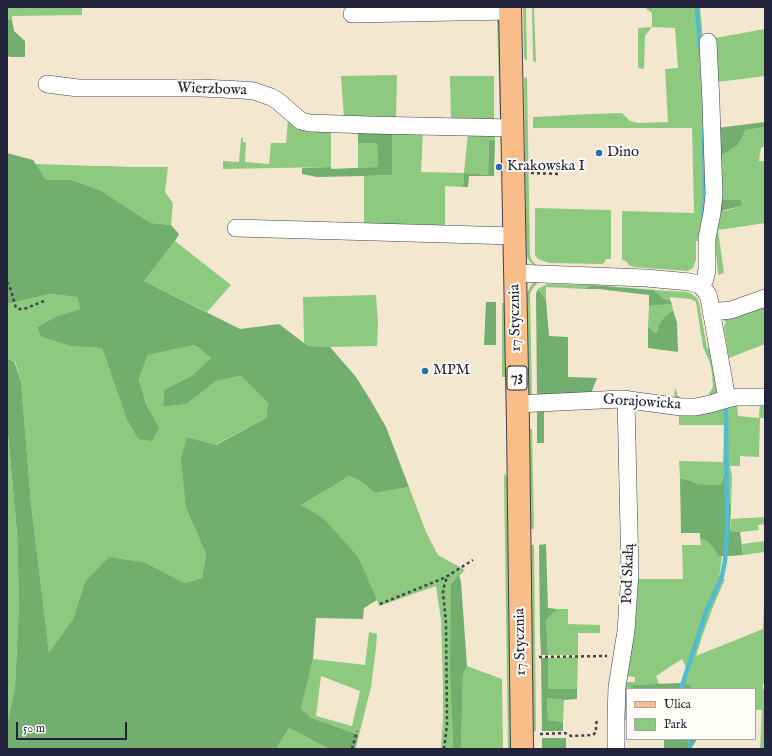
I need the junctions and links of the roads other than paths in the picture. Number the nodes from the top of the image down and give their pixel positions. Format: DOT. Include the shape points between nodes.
graph roads {
  1 [pos="510,9"];
  2 [pos="352,14"];
  3 [pos="708,42"];
  4 [pos="47,84"];
  5 [pos="512,128"];
  6 [pos="236,228"];
  7 [pos="514,236"];
  8 [pos="515,273"];
  9 [pos="701,286"];
  10 [pos="765,298"];
  11 [pos="711,312"];
  12 [pos="765,397"];
  13 [pos="626,399"];
  14 [pos="727,399"];
  15 [pos="517,404"];
  16 [pos="522,749"];
  17 [pos="616,749"];
  1 -- 2 [label="street"];
  1 -- 5 [label="main road, 17 Stycznia / 73"];
  3 -- 9 [label="street" via="714,196 707,238 707,270"];
  4 -- 5 [label="street, Wierzbowa" via="78,88 201,88 254,91 278,101 301,121 310,123"];
  5 -- 7 [label="main road, 17 Stycznia / 73"];
  6 -- 7 [label="street"];
  7 -- 8 [label="main road, 17 Stycznia / 73"];
  8 -- 9 [label="street" via="646,278 690,282"];
  8 -- 15 [label="main road, 17 Stycznia / 73"];
  9 -- 11 [label="street" via="708,295"];
  10 -- 11 [label="street" via="731,310"];
  11 -- 14 [label="street"];
  12 -- 14 [label="street, Gorajowicka"];
  13 -- 14 [label="street, Gorajowicka" via="681,407 696,407"];
  13 -- 15 [label="street, Gorajowicka"];
  13 -- 17 [label="street, Pod Skałą" via="630,568 626,631 616,698"];
  15 -- 16 [label="main road, 17 Stycznia / 73"];
}
